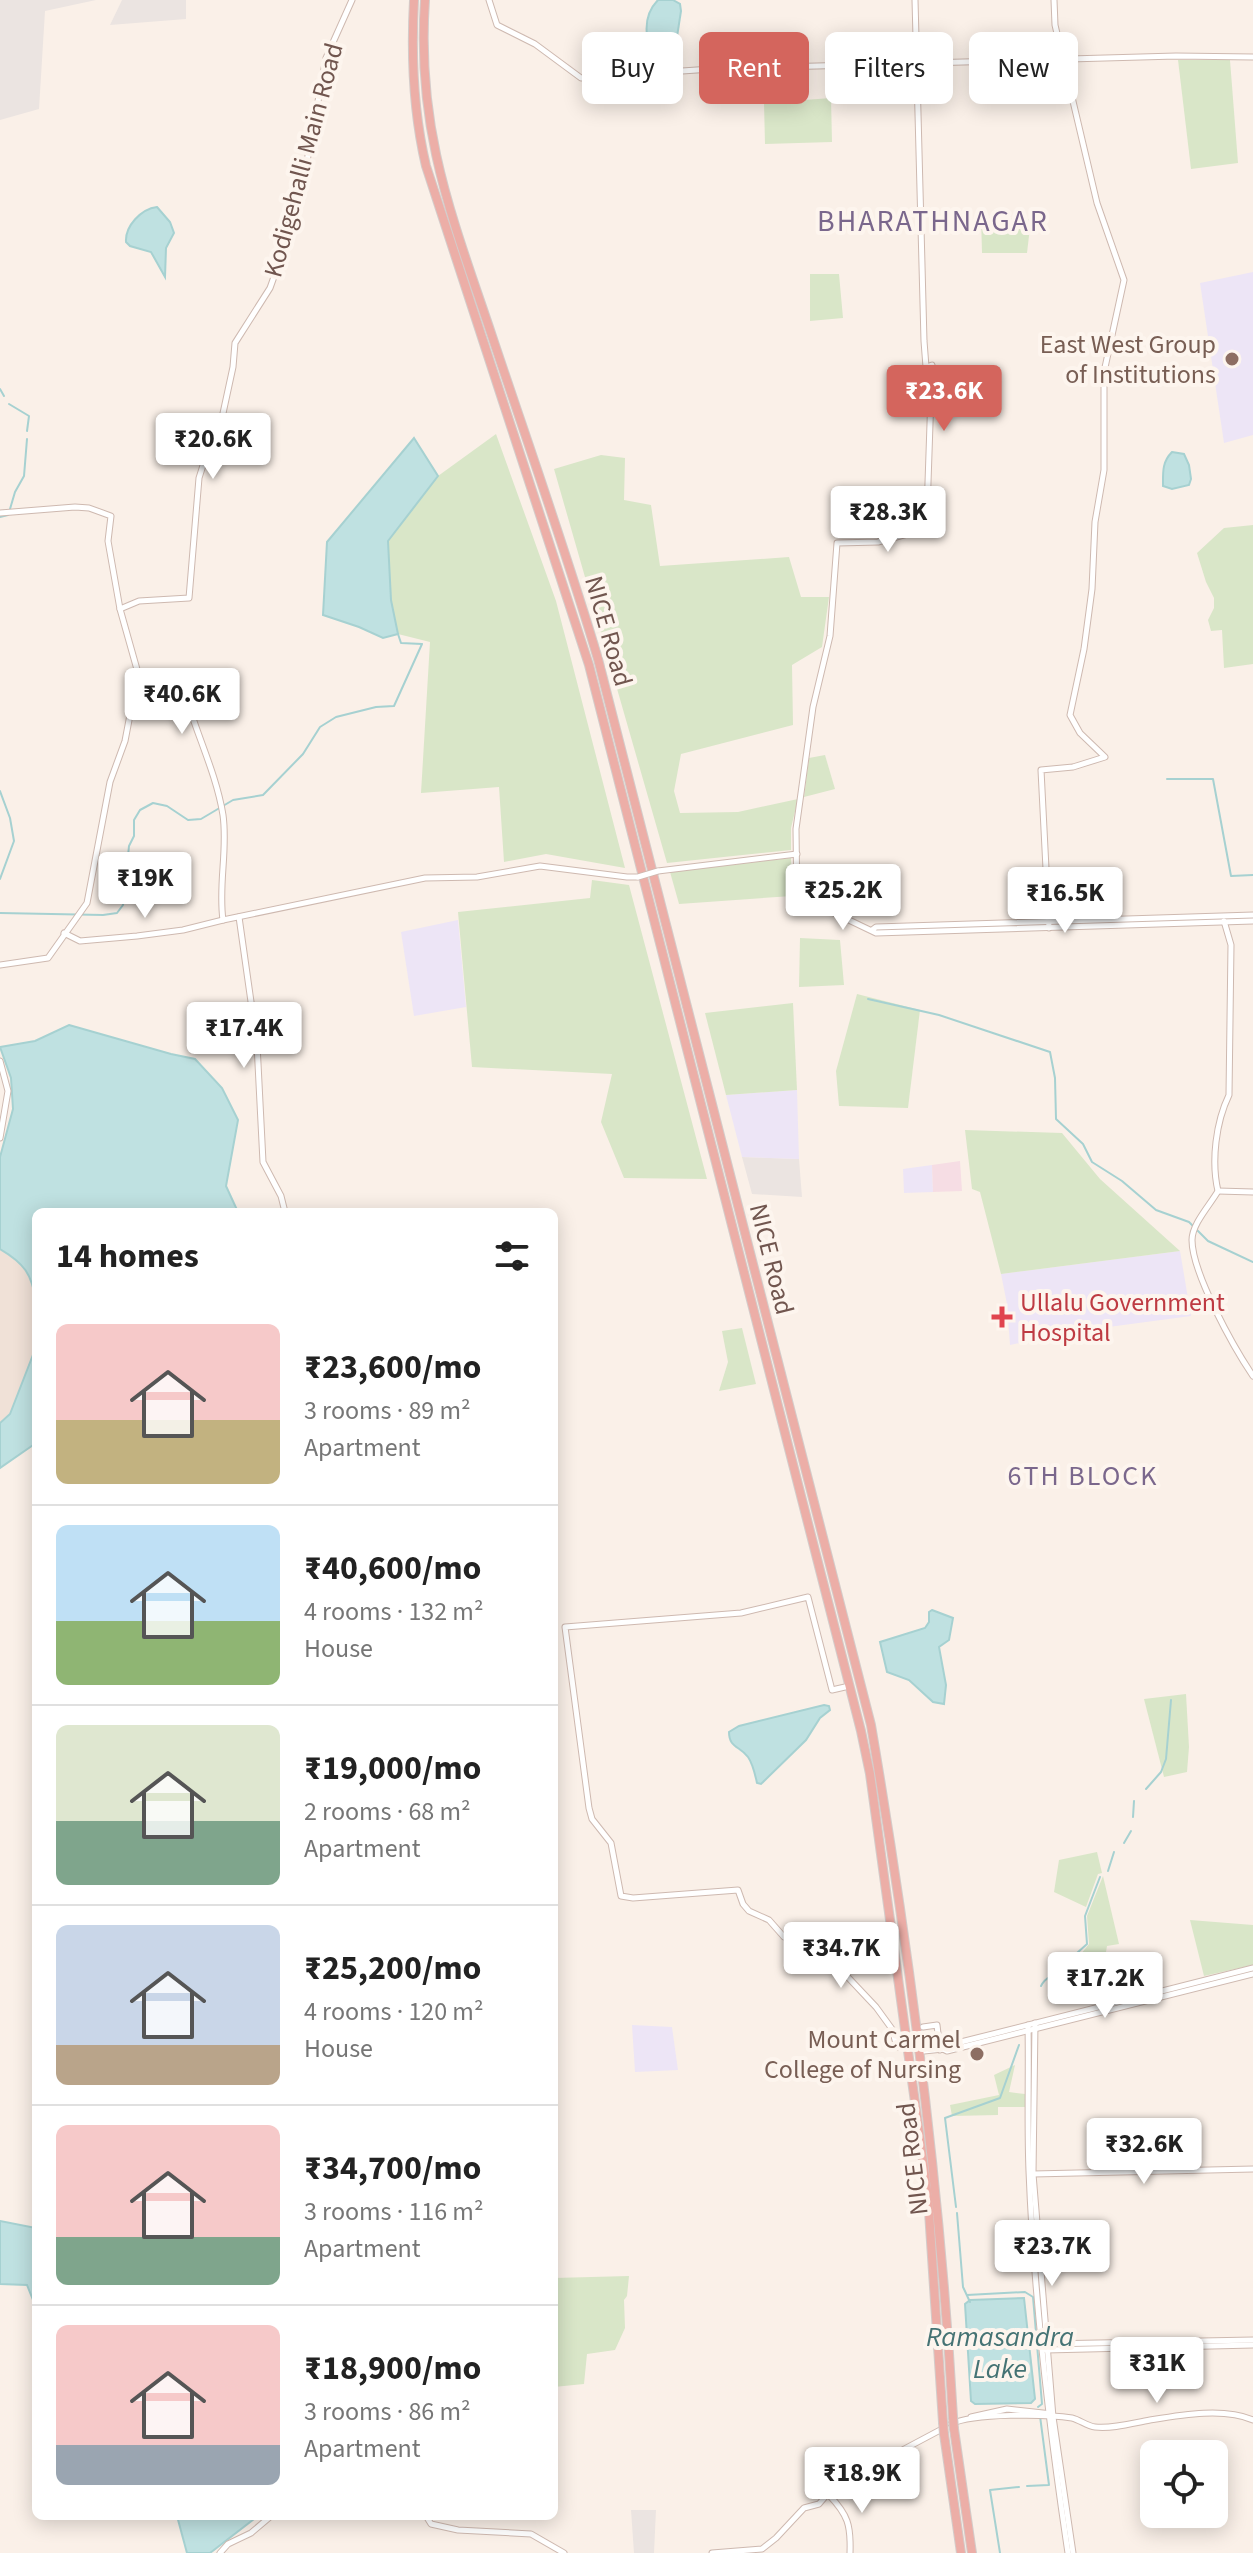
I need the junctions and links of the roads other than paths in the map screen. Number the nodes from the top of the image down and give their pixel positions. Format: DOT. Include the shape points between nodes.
graph roads {
  1 [pos="352,0"];
  2 [pos="414,0"];
  3 [pos="425,0"];
  4 [pos="489,0"];
  5 [pos="915,0"];
  6 [pos="1054,0"];
  7 [pos="916,32"];
  8 [pos="1056,32"];
  9 [pos="1253,57"];
  10 [pos="1078,59"];
  11 [pos="825,68"];
  12 [pos="917,104"];
  13 [pos="1074,104"];
  14 [pos="0,513"];
  15 [pos="120,609"];
  16 [pos="137,678"];
  17 [pos="797,854"];
  18 [pos="239,917"];
  19 [pos="1253,918"];
  20 [pos="223,920"];
  21 [pos="1224,921"];
  22 [pos="1049,924"];
  23 [pos="64,933"];
  24 [pos="0,965"];
  25 [pos="0,1061"];
  26 [pos="0,1138"];
  27 [pos="1218,1191"];
  28 [pos="1253,1192"];
  29 [pos="284,1208"];
  30 [pos="1253,1376"];
  31 [pos="845,1687"];
  32 [pos="1253,1971"];
  33 [pos="923,2027"];
  34 [pos="1031,2027"];
  35 [pos="903,2048"];
  36 [pos="942,2049"];
  37 [pos="924,2051"];
  38 [pos="1253,2169"];
  39 [pos="1033,2174"];
  40 [pos="1253,2342"];
  41 [pos="1045,2347"];
  42 [pos="1052,2416"];
  43 [pos="1253,2420"];
  44 [pos="829,2495"];
  45 [pos="266,2520"];
  46 [pos="428,2520"];
  47 [pos="220,2553"];
  48 [pos="564,2553"];
  49 [pos="712,2553"];
  50 [pos="850,2553"];
  51 [pos="961,2553"];
  52 [pos="972,2553"];
  53 [pos="1071,2553"];
  1 -- 15 [label="street, Kodigehalli Main Road" via="326,58 305,172 275,274 235,343 217,441 199,478 189,598 139,601"];
  2 -- 51 [label="highway, NICE Road, bridge" via="413,74 424,157 585,652 861,1731 926,2185 944,2434"];
  3 -- 52 [label="highway, NICE Road, bridge" via="426,106 443,191 598,659 871,1725 936,2183 954,2429"];
  4 -- 11 [label="street" via="497,25 535,44 581,78"];
  5 -- 7 [label="street"];
  6 -- 8 [label="street"];
  9 -- 10 [label="street"];
  12 -- 17 [label="street" via="924,341 926,367 932,365 927,512 933,527 878,542 837,543 830,636 813,707"];
  13 -- 22 [label="street" via="1097,203 1124,280 1104,372 1104,470 1084,649 1070,715 1105,757 1041,770"];
  14 -- 15 [label="street" via="75,507 111,516 108,541"];
  15 -- 16 [label="street"];
  16 -- 20 [label="street" via="181,685 222,811"];
  16 -- 23 [label="street" via="84,909"];
  17 -- 18 [label="street, bridge" via="638,877 540,866 477,877 425,878"];
  17 -- 22 [label="street" via="797,907 828,910 876,933"];
  18 -- 20 [label="street"];
  18 -- 29 [label="street" via="257,1044 263,1162"];
  19 -- 21 [label="street"];
  19 -- 22 [label="street"];
  20 -- 23 [label="street" via="108,939 80,941"];
  21 -- 22 [label="street"];
  21 -- 27 [label="street" via="1231,945 1231,1077 1218,1132"];
  23 -- 24 [label="street" via="48,958"];
  25 -- 26 [label="street" via="8,1091"];
  27 -- 28 [label="street"];
  27 -- 30 [label="street" via="1192,1240 1217,1314"];
  31 -- 35 [label="street" via="832,1690 808,1597 741,1613 565,1627 589,1808 611,1843 621,1896 738,1890 749,1911 769,1920 784,1937 826,1954 896,2029 897,2047"];
  32 -- 34 [label="street"];
  33 -- 36 [label="street" via="937,2025"];
  34 -- 36 [label="street"];
  34 -- 39 [label="street"];
  34 -- 41 [label="street" via="1029,2174"];
  36 -- 37 [label="street"];
  38 -- 39 [label="street"];
  39 -- 41 [label="street"];
  40 -- 41 [label="street"];
  41 -- 42 [label="street"];
  42 -- 43 [label="street" via="1096,2427 1192,2416"];
  42 -- 44 [label="street" via="966,2419 847,2473"];
  42 -- 53 [label="street"];
  44 -- 49 [label="street" via="804,2508 762,2549"];
  44 -- 50 [label="street" via="850,2524"];
  45 -- 47 [label="street"];
  46 -- 48 [label="street" via="458,2530 531,2534"];
}
